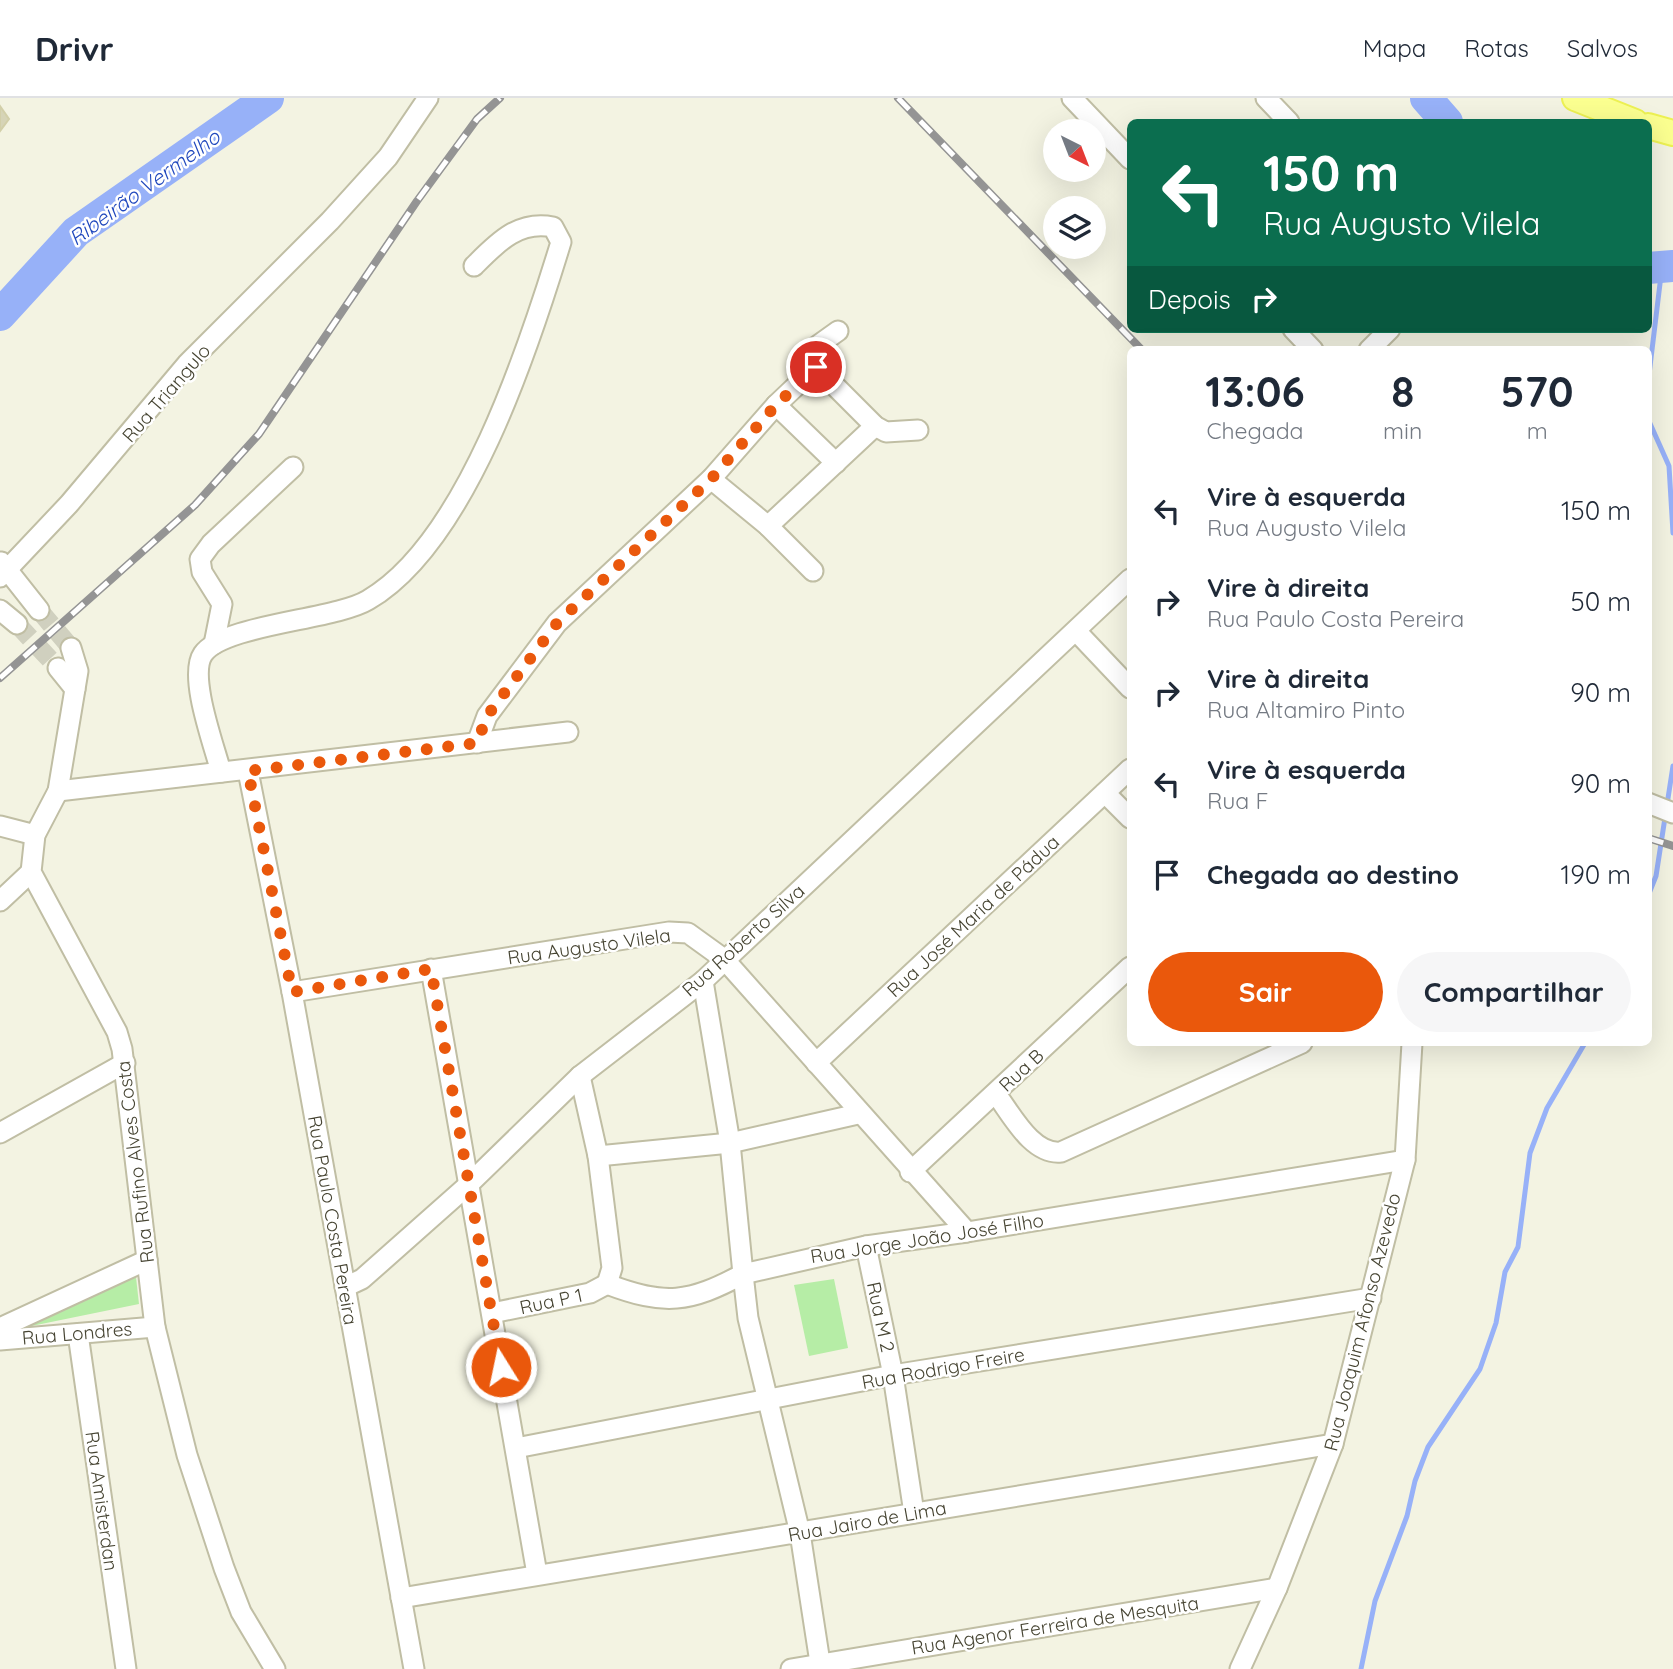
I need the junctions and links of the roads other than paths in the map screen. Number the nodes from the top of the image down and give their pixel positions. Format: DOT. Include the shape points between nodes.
graph roads {
  1 [pos="428,98"];
  2 [pos="1072,98"];
  3 [pos="1266,98"];
  4 [pos="1575,98"];
  5 [pos="1286,119"];
  6 [pos="1628,119"];
  7 [pos="1652,127"];
  8 [pos="1673,133"];
  9 [pos="1127,156"];
  10 [pos="474,265"];
  11 [pos="838,331"];
  12 [pos="1297,333"];
  13 [pos="1387,333"];
  14 [pos="1309,346"];
  15 [pos="1373,346"];
  16 [pos="816,367"];
  17 [pos="776,405"];
  18 [pos="875,426"];
  19 [pos="918,430"];
  20 [pos="836,463"];
  21 [pos="293,467"];
  22 [pos="711,479"];
  23 [pos="768,526"];
  24 [pos="2,569"];
  25 [pos="813,570"];
  26 [pos="1127,582"];
  27 [pos="0,610"];
  28 [pos="39,610"];
  29 [pos="17,624"];
  30 [pos="1077,632"];
  31 [pos="214,644"];
  32 [pos="71,649"];
  33 [pos="58,668"];
  34 [pos="1127,685"];
  35 [pos="75,689"];
  36 [pos="568,732"];
  37 [pos="477,743"];
  38 [pos="248,771"];
  39 [pos="221,772"];
  40 [pos="1127,772"];
  41 [pos="58,791"];
  42 [pos="1105,793"];
  43 [pos="1652,805"];
  44 [pos="1673,813"];
  45 [pos="1127,815"];
  46 [pos="0,826"];
  47 [pos="35,835"];
  48 [pos="30,872"];
  49 [pos="0,901"];
  50 [pos="724,959"];
  51 [pos="431,969"];
  52 [pos="1127,970"];
  53 [pos="703,981"];
  54 [pos="292,992"];
  55 [pos="1295,1046"];
  56 [pos="1412,1046"];
  57 [pos="125,1063"];
  58 [pos="816,1063"];
  59 [pos="580,1076"];
  60 [pos="996,1094"];
  61 [pos="858,1114"];
  62 [pos="0,1132"];
  63 [pos="730,1143"];
  64 [pos="598,1156"];
  65 [pos="1405,1160"];
  66 [pos="910,1172"];
  67 [pos="467,1186"];
  68 [pos="967,1232"];
  69 [pos="866,1246"];
  70 [pos="147,1260"];
  71 [pos="743,1274"];
  72 [pos="607,1284"];
  73 [pos="345,1287"];
  74 [pos="1371,1298"];
  75 [pos="492,1313"];
  76 [pos="155,1326"];
  77 [pos="0,1328"];
  78 [pos="78,1334"];
  79 [pos="0,1340"];
  80 [pos="893,1376"];
  81 [pos="770,1400"];
  82 [pos="1333,1444"];
  83 [pos="516,1448"];
  84 [pos="914,1513"];
  85 [pos="800,1533"];
  86 [pos="537,1573"];
  87 [pos="1277,1588"];
  88 [pos="401,1598"];
  89 [pos="820,1667"];
  90 [pos="126,1669"];
  91 [pos="275,1669"];
  92 [pos="414,1669"];
  93 [pos="791,1669"];
  94 [pos="1240,1669"];
  1 -- 24 [label="street, Rua Triangulo" via="388,157 187,364 117,449"];
  2 -- 9 [label="street"];
  3 -- 5 [label="street"];
  4 -- 6 [label="main road"];
  7 -- 8 [label="main road"];
  10 -- 31 [label="street" via="504,235 540,224 553,227 561,242 532,335 491,436 430,544 367,601"];
  11 -- 16 [label="street" via="817,346"];
  12 -- 14 [label="street"];
  13 -- 15 [label="street"];
  16 -- 17 [label="street"];
  16 -- 18 [label="street"];
  17 -- 20 [label="street"];
  17 -- 22 [label="street"];
  18 -- 19 [label="street" via="886,432"];
  18 -- 20 [label="street"];
  20 -- 23 [label="street"];
  21 -- 31 [label="street" via="200,559 202,572 222,604"];
  22 -- 23 [label="street"];
  22 -- 37 [label="street" via="557,623 487,716"];
  23 -- 25 [label="street"];
  24 -- 28 [label="street"];
  26 -- 30 [label="street, Rua Roberto Silva"];
  27 -- 29 [label="street"];
  30 -- 34 [label="street"];
  30 -- 50 [label="street, Rua Roberto Silva"];
  31 -- 39 [label="street" via="204,653 196,672"];
  32 -- 35 [label="street" via="78,671"];
  33 -- 35 [label="street"];
  35 -- 41 [label="street"];
  36 -- 37 [label="street"];
  37 -- 38 [label="street"];
  38 -- 39 [label="street"];
  38 -- 54 [label="street, Rua Paulo Costa Pereira"];
  39 -- 41 [label="street"];
  40 -- 42 [label="street, Rua José Maria de Pádua"];
  41 -- 47 [label="street"];
  42 -- 45 [label="street"];
  42 -- 58 [label="street, Rua José Maria de Pádua"];
  43 -- 44 [label="street"];
  46 -- 47 [label="street"];
  47 -- 48 [label="street"];
  48 -- 49 [label="street"];
  48 -- 57 [label="street, Rua Rufino Alves Costa" via="117,1032"];
  50 -- 51 [label="street, Rua Augusto Vilela" via="688,933 670,932"];
  50 -- 53 [label="street, Rua Roberto Silva"];
  50 -- 58 [label="street, Rua Augusto Vilela"];
  51 -- 54 [label="street, Rua Augusto Vilela"];
  51 -- 67 [label="street"];
  52 -- 60 [label="street, Rua B"];
  53 -- 59 [label="street, Rua Roberto Silva"];
  53 -- 63 [label="street"];
  54 -- 73 [label="street, Rua Paulo Costa Pereira"];
  55 -- 60 [label="street" via="1061,1152 1038,1147"];
  56 -- 65 [label="street, Rua Joaquim Afonso Azevedo"];
  57 -- 62 [label="street"];
  57 -- 70 [label="street, Rua Rufino Alves Costa"];
  58 -- 61 [label="street, Rua Augusto Vilela"];
  59 -- 64 [label="street"];
  59 -- 67 [label="street, Rua Roberto Silva"];
  60 -- 66 [label="street, Rua B"];
  61 -- 63 [label="street"];
  61 -- 66 [label="street, Rua Augusto Vilela"];
  63 -- 64 [label="street"];
  63 -- 71 [label="street"];
  64 -- 72 [label="street" via="612,1268"];
  65 -- 68 [label="street, Rua Jorge João José Filho"];
  65 -- 74 [label="street, Rua Joaquim Afonso Azevedo"];
  66 -- 68 [label="street, Rua Augusto Vilela"];
  67 -- 73 [label="street, Rua Roberto Silva" via="362,1279"];
  67 -- 75 [label="street"];
  68 -- 69 [label="street, Rua Jorge João José Filho"];
  69 -- 71 [label="street, Rua Jorge João José Filho"];
  69 -- 80 [label="street, Rua M 2"];
  70 -- 76 [label="street, Rua Rufino Alves Costa"];
  70 -- 77 [label="street"];
  71 -- 72 [label="street, Rua Jorge João José Filho" via="715,1289 666,1300"];
  71 -- 81 [label="street" via="748,1318"];
  72 -- 75 [label="street, Rua P 1" via="595,1292"];
  73 -- 88 [label="street, Rua Paulo Costa Pereira"];
  74 -- 80 [label="street, Rua Rodrigo Freire"];
  74 -- 82 [label="street, Rua Joaquim Afonso Azevedo"];
  75 -- 83 [label="street"];
  76 -- 78 [label="street, Rua Londres"];
  76 -- 91 [label="street, Rua Rufino Alves Costa" via="187,1455 223,1568 241,1612"];
  78 -- 79 [label="street, Rua Londres"];
  78 -- 90 [label="street, Rua Amisterdan"];
  80 -- 81 [label="street, Rua Rodrigo Freire"];
  80 -- 84 [label="street, Rua M 2"];
  81 -- 83 [label="street, Rua Rodrigo Freire"];
  81 -- 85 [label="street"];
  82 -- 84 [label="street, Rua Jairo de Lima"];
  82 -- 87 [label="street, Rua Joaquim Afonso Azevedo"];
  83 -- 86 [label="street"];
  84 -- 85 [label="street, Rua Jairo de Lima"];
  85 -- 86 [label="street, Rua Jairo de Lima"];
  85 -- 89 [label="street"];
  86 -- 88 [label="street, Rua Jairo de Lima"];
  87 -- 89 [label="street, Rua Agenor Ferreira de Mesquita"];
  87 -- 94 [label="street, Rua Joaquim Afonso Azevedo"];
  88 -- 92 [label="street, Rua Paulo Costa Pereira"];
  89 -- 93 [label="street, Rua Agenor Ferreira de Mesquita"];
}
